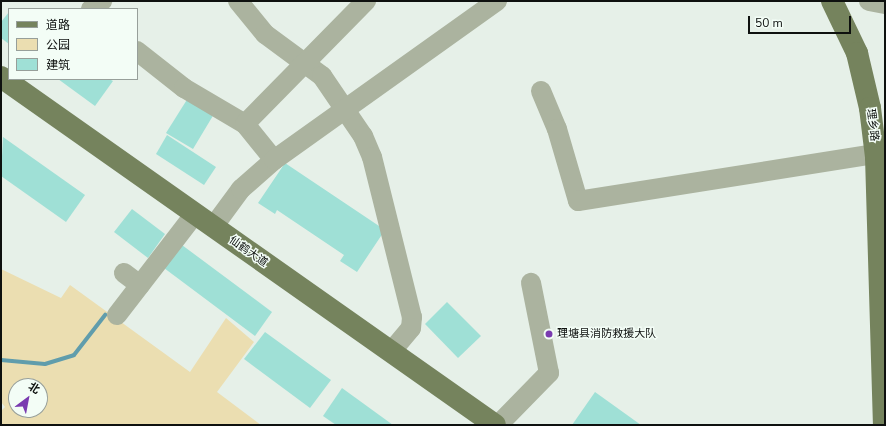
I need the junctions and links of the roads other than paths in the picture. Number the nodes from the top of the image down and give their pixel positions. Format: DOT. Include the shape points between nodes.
graph roads {
  1 [pos="102,1"];
  2 [pos="238,1"];
  3 [pos="366,1"];
  4 [pos="497,1"];
  5 [pos="832,1"];
  6 [pos="869,1"];
  7 [pos="885,4"];
  8 [pos="93,8"];
  9 [pos="138,52"];
  10 [pos="304,66"];
  11 [pos="9,80"];
  12 [pos="540,91"];
  13 [pos="345,109"];
  14 [pos="245,124"];
  15 [pos="875,154"];
  16 [pos="274,160"];
  17 [pos="194,215"];
  18 [pos="213,227"];
  19 [pos="124,273"];
  20 [pos="531,283"];
  21 [pos="140,285"];
  22 [pos="117,315"];
  23 [pos="391,352"];
  24 [pos="496,425"];
  25 [pos="884,425"];
  1 -- 8 [label="street"];
  2 -- 10 [label="street" via="266,34"];
  3 -- 10 [label="street"];
  4 -- 13 [label="street"];
  5 -- 15 [label="main road, 理乡路" via="865,75"];
  6 -- 7 [label="street"];
  9 -- 14 [label="street" via="184,88"];
  10 -- 13 [label="street" via="322,76"];
  10 -- 14 [label="street"];
  11 -- 17 [label="main road, 仙鹤大道"];
  12 -- 15 [label="street" via="557,129 578,201"];
  13 -- 16 [label="street"];
  13 -- 23 [label="street" via="372,157 412,317 410,328"];
  14 -- 16 [label="street"];
  15 -- 25 [label="main road, 理乡路"];
  16 -- 18 [label="street" via="240,189"];
  17 -- 18 [label="main road, 仙鹤大道"];
  17 -- 21 [label="street"];
  18 -- 23 [label="main road, 仙鹤大道"];
  19 -- 21 [label="street"];
  20 -- 24 [label="street" via="549,373"];
  21 -- 22 [label="street"];
  23 -- 24 [label="main road, 仙鹤大道"];
}
